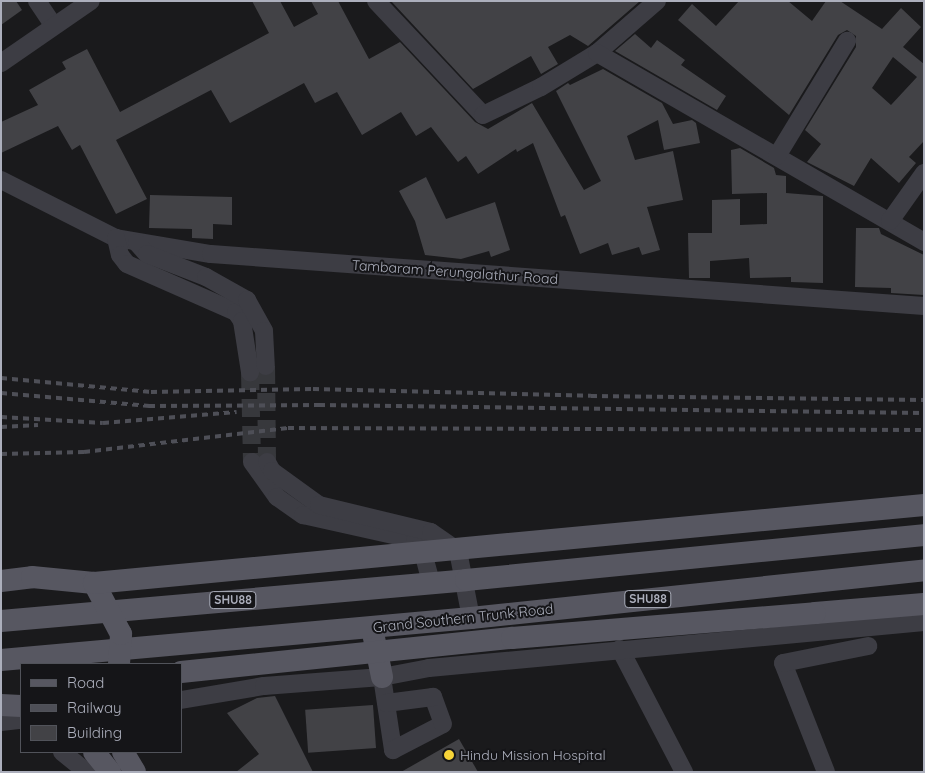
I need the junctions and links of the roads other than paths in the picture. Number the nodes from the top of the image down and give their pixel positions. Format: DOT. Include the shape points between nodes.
graph roads {
  1 [pos="37,1"];
  2 [pos="91,1"];
  3 [pos="376,1"];
  4 [pos="657,1"];
  5 [pos="54,26"];
  6 [pos="847,41"];
  7 [pos="597,53"];
  8 [pos="1,63"];
  9 [pos="777,156"];
  10 [pos="924,173"];
  11 [pos="1,180"];
  12 [pos="890,222"];
  13 [pos="116,238"];
  14 [pos="134,241"];
  15 [pos="924,242"];
  16 [pos="924,306"];
  17 [pos="924,505"];
  18 [pos="924,535"];
  19 [pos="924,570"];
  20 [pos="466,580"];
  21 [pos="1,581"];
  22 [pos="94,583"];
  23 [pos="431,583"];
  24 [pos="924,604"];
  25 [pos="470,618"];
  26 [pos="1,620"];
  27 [pos="924,622"];
  28 [pos="372,627"];
  29 [pos="868,646"];
  30 [pos="620,649"];
  31 [pos="1,660"];
  32 [pos="119,663"];
  33 [pos="182,672"];
  34 [pos="382,677"];
  35 [pos="182,700"];
  36 [pos="386,703"];
  37 [pos="1,704"];
  38 [pos="20,706"];
  39 [pos="20,720"];
  40 [pos="1,722"];
  41 [pos="63,753"];
  42 [pos="95,753"];
  43 [pos="124,753"];
  44 [pos="87,772"];
  45 [pos="110,772"];
  46 [pos="135,772"];
  47 [pos="684,772"];
  48 [pos="826,772"];
  1 -- 5 [label="street"];
  2 -- 5 [label="street"];
  3 -- 7 [label="street" via="483,115 541,87"];
  4 -- 7 [label="street"];
  5 -- 8 [label="street"];
  6 -- 9 [label="street"];
  7 -- 9 [label="street"];
  9 -- 12 [label="street"];
  10 -- 12 [label="street"];
  11 -- 13 [label="street, Tambaram Perungalathur Road"];
  12 -- 15 [label="street"];
  13 -- 14 [label="street, Tambaram Perungalathur Road"];
  13 -- 14 [label="street" via="120,255 128,264 236,312 258,369 264,331 247,300 206,277 147,254"];
  14 -- 16 [label="street, Tambaram Perungalathur Road" via="211,254"];
  17 -- 22 [label="main road, bridge"];
  18 -- 20 [label="main road, SHU88"];
  19 -- 25 [label="main road, Grand Southern Trunk Road / SHU88"];
  20 -- 23 [label="main road, SHU88"];
  20 -- 23 [label="street" via="458,551 431,532 319,505 259,462 276,497 303,515 415,540 421,546"];
  20 -- 25 [label="street"];
  21 -- 22 [label="main road" via="32,577"];
  22 -- 32 [label="main road, bridge" via="121,634"];
  23 -- 26 [label="main road, SHU88"];
  24 -- 33 [label="main road, bridge" via="512,638"];
  25 -- 28 [label="main road, Grand Southern Trunk Road / SHU88"];
  27 -- 30 [label="street"];
  28 -- 31 [label="main road, Grand Southern Trunk Road / SHU88"];
  28 -- 34 [label="main road"];
  29 -- 48 [label="street" via="783,662"];
  30 -- 34 [label="street" via="429,668"];
  30 -- 47 [label="street"];
  34 -- 35 [label="street" via="264,686"];
  34 -- 36 [label="street"];
  37 -- 38 [label="main road"];
  39 -- 40 [label="street"];
  41 -- 44 [label="street"];
  42 -- 45 [label="main road"];
  43 -- 46 [label="main road"];
}
